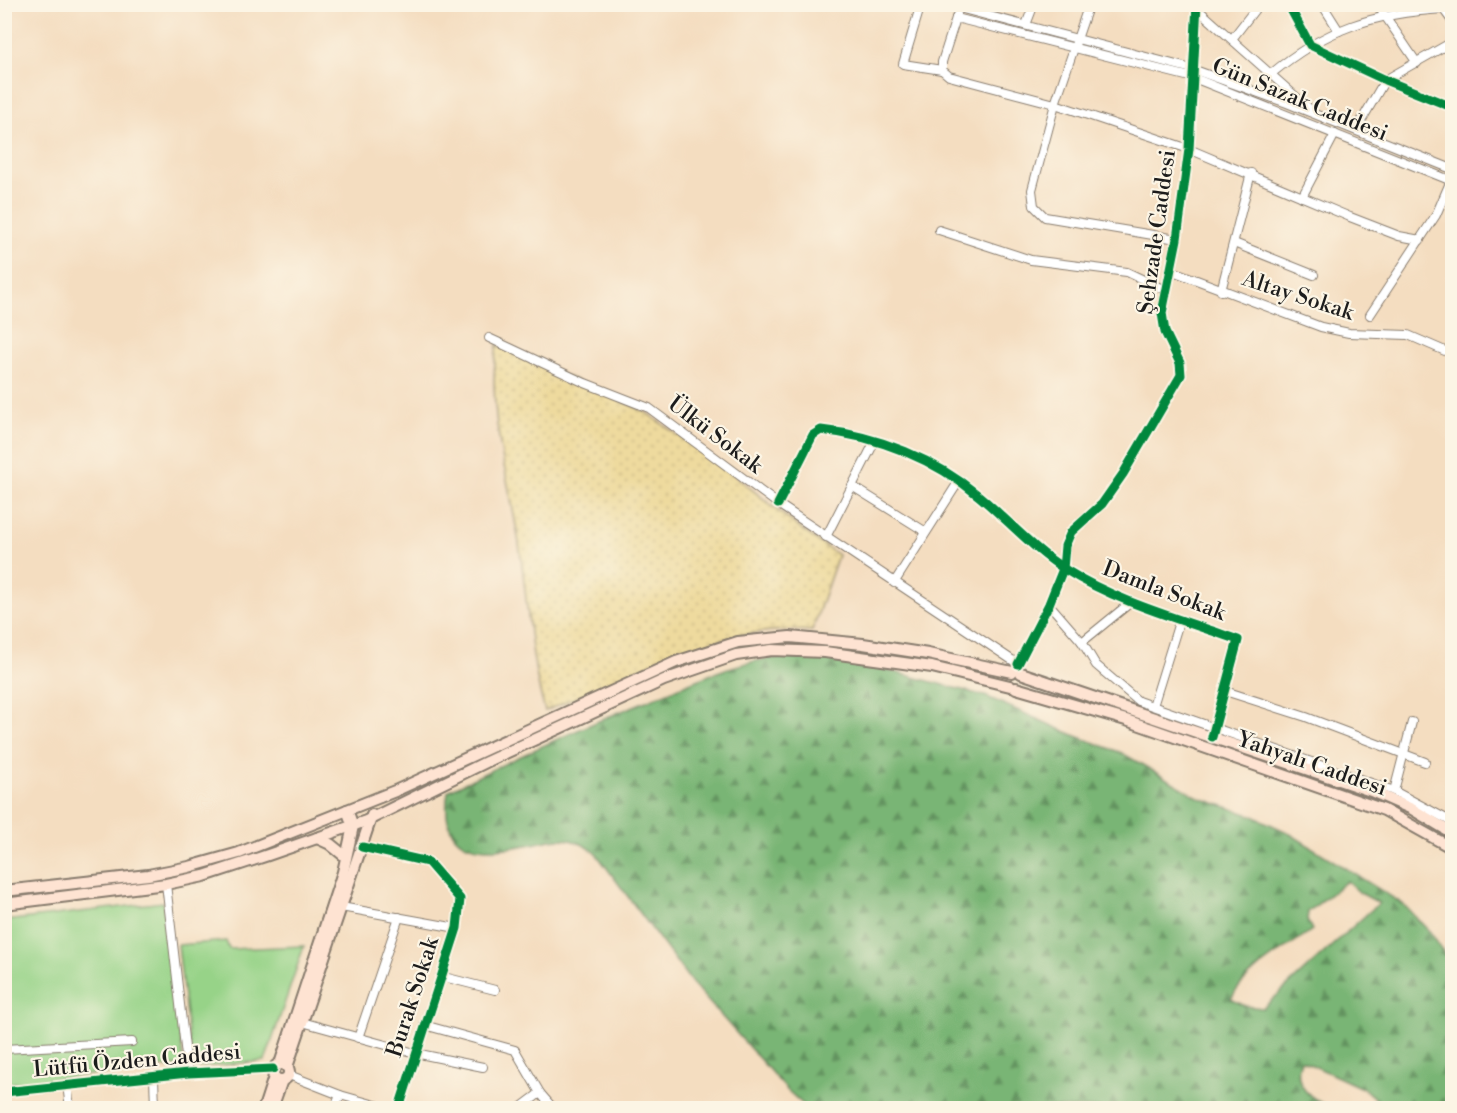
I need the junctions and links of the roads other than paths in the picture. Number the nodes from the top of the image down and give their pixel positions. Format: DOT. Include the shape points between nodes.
graph roads {
  1 [pos="921,4"];
  2 [pos="1034,4"];
  3 [pos="1089,4"];
  4 [pos="1259,4"];
  5 [pos="1288,4"];
  6 [pos="1322,4"];
  7 [pos="1377,4"];
  8 [pos="1452,4"];
  9 [pos="1195,5"];
  10 [pos="960,6"];
  11 [pos="1442,7"];
  12 [pos="1384,17"];
  13 [pos="956,18"];
  14 [pos="1452,21"];
  15 [pos="1026,25"];
  16 [pos="1339,31"];
  17 [pos="1077,39"];
  18 [pos="1232,39"];
  19 [pos="1452,42"];
  20 [pos="1310,45"];
  21 [pos="1074,48"];
  22 [pos="1417,63"];
  23 [pos="1192,69"];
  24 [pos="942,70"];
  25 [pos="1271,74"];
  26 [pos="1194,78"];
  27 [pos="1386,80"];
  28 [pos="1055,104"];
  29 [pos="1452,107"];
  30 [pos="1316,114"];
  31 [pos="1356,130"];
  32 [pos="1335,134"];
  33 [pos="1189,149"];
  34 [pos="1452,169"];
  35 [pos="1251,173"];
  36 [pos="1452,180"];
  37 [pos="1302,197"];
  38 [pos="939,230"];
  39 [pos="1177,240"];
  40 [pos="1420,240"];
  41 [pos="1234,243"];
  42 [pos="1170,270"];
  43 [pos="1314,275"];
  44 [pos="1167,291"];
  45 [pos="1221,291"];
  46 [pos="1370,315"];
  47 [pos="489,338"];
  48 [pos="1452,354"];
  49 [pos="875,441"];
  50 [pos="959,481"];
  51 [pos="852,486"];
  52 [pos="778,504"];
  53 [pos="926,532"];
  54 [pos="826,537"];
  55 [pos="1063,568"];
  56 [pos="894,583"];
  57 [pos="1130,603"];
  58 [pos="1049,604"];
  59 [pos="1180,619"];
  60 [pos="1082,642"];
  61 [pos="1017,670"];
  62 [pos="1013,687"];
  63 [pos="1225,691"];
  64 [pos="1153,706"];
  65 [pos="1412,722"];
  66 [pos="1214,732"];
  67 [pos="1404,754"];
  68 [pos="1425,762"];
  69 [pos="1394,791"];
  70 [pos="367,803"];
  71 [pos="347,810"];
  72 [pos="373,818"];
  73 [pos="1452,822"];
  74 [pos="353,826"];
  75 [pos="1452,834"];
  76 [pos="317,838"];
  77 [pos="362,847"];
  78 [pos="1452,848"];
  79 [pos="346,857"];
  80 [pos="166,885"];
  81 [pos="4,891"];
  82 [pos="4,904"];
  83 [pos="342,907"];
  84 [pos="399,917"];
  85 [pos="457,928"];
  86 [pos="440,976"];
  87 [pos="495,990"];
  88 [pos="302,1022"];
  89 [pos="424,1025"];
  90 [pos="358,1038"];
  91 [pos="132,1042"];
  92 [pos="4,1048"];
  93 [pos="415,1053"];
  94 [pos="483,1067"];
  95 [pos="281,1072"];
  96 [pos="189,1073"];
  97 [pos="153,1077"];
  98 [pos="67,1085"];
  99 [pos="4,1092"];
  100 [pos="540,1093"];
  101 [pos="339,1095"];
  102 [pos="70,1108"];
  103 [pos="154,1108"];
  104 [pos="264,1108"];
  105 [pos="272,1108"];
  106 [pos="335,1108"];
  107 [pos="386,1108"];
  108 [pos="399,1108"];
  109 [pos="520,1108"];
  110 [pos="553,1108"];
  1 -- 24 [label="street" via="903,64"];
  2 -- 15 [label="street"];
  3 -- 17 [label="street"];
  4 -- 18 [label="street"];
  5 -- 20 [label="street"];
  6 -- 16 [label="street"];
  7 -- 12 [label="street"];
  8 -- 11 [label="street"];
  9 -- 18 [label="street"];
  9 -- 23 [label="street, Şehzade Caddesi"];
  10 -- 13 [label="street"];
  10 -- 15 [label="street, Gün Sazak Caddesi"];
  11 -- 12 [label="street"];
  11 -- 14 [label="street"];
  12 -- 16 [label="street"];
  12 -- 22 [label="street"];
  13 -- 21 [label="street, Gün Sazak Caddesi"];
  13 -- 24 [label="street"];
  15 -- 17 [label="street, Gün Sazak Caddesi"];
  16 -- 20 [label="street"];
  17 -- 21 [label="street"];
  17 -- 23 [label="street, Gün Sazak Caddesi"];
  18 -- 25 [label="street"];
  19 -- 22 [label="street"];
  20 -- 25 [label="street"];
  20 -- 27 [label="street"];
  21 -- 26 [label="street, Gün Sazak Caddesi"];
  21 -- 28 [label="street"];
  22 -- 27 [label="street"];
  23 -- 26 [label="street, Şehzade Caddesi"];
  23 -- 30 [label="street, Gün Sazak Caddesi"];
  24 -- 28 [label="street" via="950,76"];
  25 -- 30 [label="street"];
  26 -- 32 [label="street, Gün Sazak Caddesi"];
  26 -- 33 [label="street, Şehzade Caddesi"];
  27 -- 29 [label="street"];
  27 -- 31 [label="street"];
  28 -- 33 [label="street"];
  28 -- 39 [label="street" via="1032,190 1036,210 1045,217"];
  30 -- 31 [label="street, Gün Sazak Caddesi"];
  31 -- 34 [label="street, Gün Sazak Caddesi"];
  32 -- 36 [label="street, Gün Sazak Caddesi"];
  32 -- 37 [label="street"];
  33 -- 35 [label="street"];
  33 -- 39 [label="street, Şehzade Caddesi"];
  35 -- 37 [label="street"];
  35 -- 41 [label="street"];
  36 -- 40 [label="street"];
  37 -- 40 [label="street" via="1399,236"];
  38 -- 44 [label="street" via="1031,260 1118,270"];
  39 -- 42 [label="street, Şehzade Caddesi"];
  40 -- 46 [label="street"];
  41 -- 43 [label="street"];
  41 -- 45 [label="street"];
  42 -- 44 [label="street, Şehzade Caddesi"];
  42 -- 45 [label="street, Altay Sokak"];
  44 -- 55 [label="street, Şehzade Caddesi" via="1162,307 1163,326 1180,363 1180,379 1102,504 1071,532"];
  45 -- 48 [label="street, Altay Sokak" via="1331,330 1401,334"];
  47 -- 52 [label="street, Ülkü Sokak" via="648,408"];
  49 -- 50 [label="street, Damla Sokak" via="925,461"];
  49 -- 51 [label="street"];
  49 -- 52 [label="street, Damla Sokak" via="816,431"];
  50 -- 53 [label="street"];
  50 -- 55 [label="street, Damla Sokak"];
  51 -- 53 [label="street"];
  51 -- 54 [label="street"];
  52 -- 54 [label="street, Ülkü Sokak"];
  53 -- 56 [label="street"];
  54 -- 56 [label="street, Ülkü Sokak"];
  55 -- 57 [label="street, Damla Sokak"];
  55 -- 58 [label="street, Şehzade Caddesi"];
  56 -- 61 [label="street, Ülkü Sokak"];
  57 -- 59 [label="street, Damla Sokak"];
  57 -- 60 [label="street"];
  58 -- 60 [label="street"];
  58 -- 61 [label="street, Şehzade Caddesi"];
  59 -- 63 [label="street, Damla Sokak" via="1238,640"];
  59 -- 64 [label="street"];
  60 -- 64 [label="street" via="1096,665 1138,701"];
  61 -- 62 [label="main road" via="1023,684"];
  61 -- 66 [label="main road, Yahyalı Caddesi"];
  61 -- 70 [label="main road, Yahyalı Caddesi" via="928,654 790,637 738,642 676,662"];
  62 -- 72 [label="main road, Yahyalı Caddesi" via="932,667 825,652 772,650 736,655 664,680"];
  62 -- 78 [label="main road, Yahyalı Caddesi" via="1126,720 1384,810"];
  63 -- 66 [label="street, Damla Sokak"];
  63 -- 67 [label="street"];
  64 -- 66 [label="street"];
  65 -- 67 [label="street"];
  66 -- 69 [label="street"];
  66 -- 75 [label="main road, Yahyalı Caddesi" via="1385,797 1426,816"];
  67 -- 68 [label="street"];
  67 -- 69 [label="street"];
  69 -- 73 [label="street"];
  70 -- 71 [label="main road, Yahyalı Caddesi"];
  70 -- 72 [label="main road"];
  71 -- 74 [label="main road"];
  71 -- 81 [label="main road, Yahyalı Caddesi" via="189,867"];
  72 -- 74 [label="main road, Yahyalı Caddesi"];
  72 -- 77 [label="main road"];
  74 -- 76 [label="main road, Yahyalı Caddesi"];
  74 -- 79 [label="main road"];
  76 -- 79 [label="main road"];
  76 -- 80 [label="main road, Yahyalı Caddesi"];
  77 -- 83 [label="main road"];
  77 -- 85 [label="street, Burak Sokak" via="428,862 459,897"];
  79 -- 95 [label="main road"];
  80 -- 82 [label="main road, Yahyalı Caddesi"];
  80 -- 96 [label="street"];
  83 -- 84 [label="street"];
  83 -- 88 [label="main road"];
  84 -- 85 [label="street"];
  84 -- 90 [label="street"];
  85 -- 86 [label="street, Burak Sokak"];
  86 -- 87 [label="street"];
  86 -- 89 [label="street, Burak Sokak"];
  88 -- 90 [label="street"];
  88 -- 95 [label="main road"];
  89 -- 93 [label="street, Burak Sokak"];
  89 -- 100 [label="street" via="515,1050"];
  90 -- 93 [label="street"];
  91 -- 92 [label="street"];
  93 -- 94 [label="street"];
  93 -- 108 [label="street, Burak Sokak"];
  95 -- 96 [label="street, Lütfü Özden Caddesi"];
  95 -- 101 [label="street"];
  95 -- 104 [label="main road"];
  95 -- 105 [label="main road"];
  96 -- 97 [label="street, Lütfü Özden Caddesi"];
  97 -- 98 [label="street, Lütfü Özden Caddesi"];
  97 -- 103 [label="street"];
  98 -- 99 [label="street, Lütfü Özden Caddesi"];
  98 -- 102 [label="street"];
  100 -- 109 [label="street"];
  100 -- 110 [label="street"];
  101 -- 106 [label="street"];
  101 -- 107 [label="street"];
}
